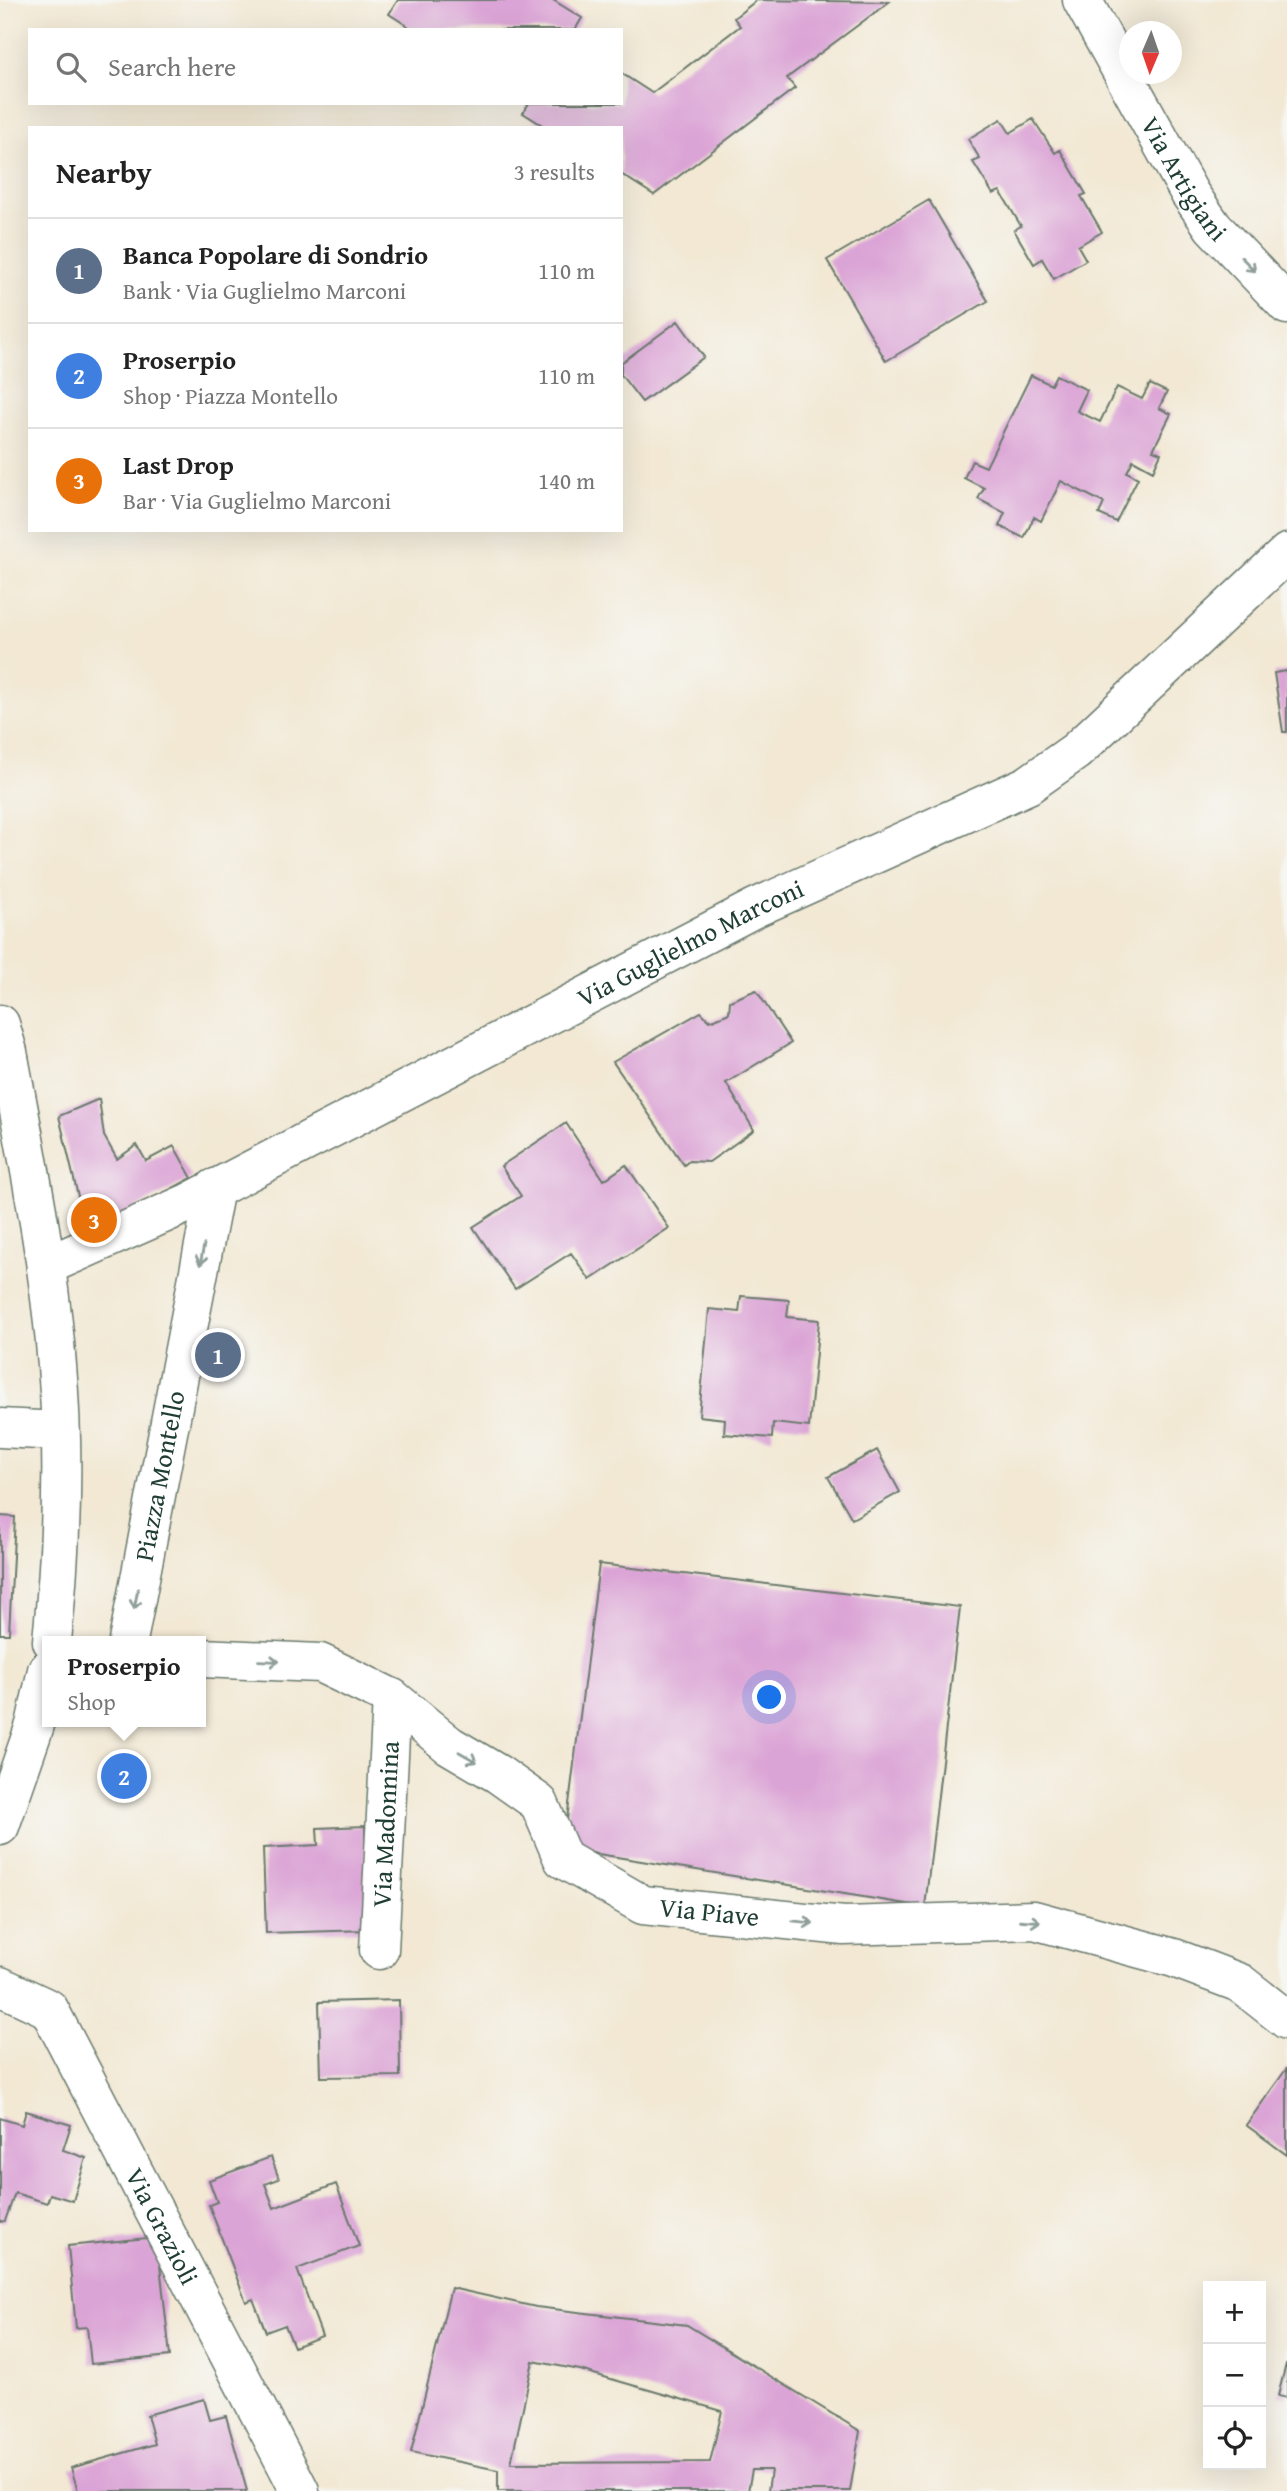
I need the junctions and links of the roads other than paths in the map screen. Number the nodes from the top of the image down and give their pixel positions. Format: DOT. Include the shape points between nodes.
graph roads {
  1 [pos="1082,0"];
  2 [pos="1287,305"];
  3 [pos="1287,553"];
  4 [pos="0,1024"];
  5 [pos="215,1188"];
  6 [pos="46,1266"];
  7 [pos="0,1428"];
  8 [pos="60,1430"];
  9 [pos="52,1636"];
  10 [pos="129,1636"];
  11 [pos="206,1658"];
  12 [pos="42,1694"];
  13 [pos="392,1698"];
  14 [pos="0,1826"];
  15 [pos="379,1950"];
  16 [pos="0,1986"];
  17 [pos="1287,2020"];
  18 [pos="300,2491"];
  1 -- 2 [label="street, Via Artigiani, one-way" via="1190,194 1213,227"];
  3 -- 5 [label="street, Via Guglielmo Marconi" via="1076,751 1028,785 755,908"];
  4 -- 6 [label="street"];
  5 -- 6 [label="street, Via Guglielmo Marconi"];
  5 -- 10 [label="street, Piazza Montello, one-way"];
  6 -- 8 [label="street"];
  7 -- 8 [label="street"];
  8 -- 9 [label="street"];
  11 -- 13 [label="street, Via Piave, one-way" via="320,1663"];
  12 -- 14 [label="street"];
  13 -- 15 [label="street, Via Madonnina"];
  13 -- 17 [label="street, Via Piave, one-way" via="449,1745 539,1803 563,1859 643,1905 844,1926 1034,1920 1174,1958 1240,1983"];
  16 -- 18 [label="street, Via Grazioli" via="49,2009"];
}
